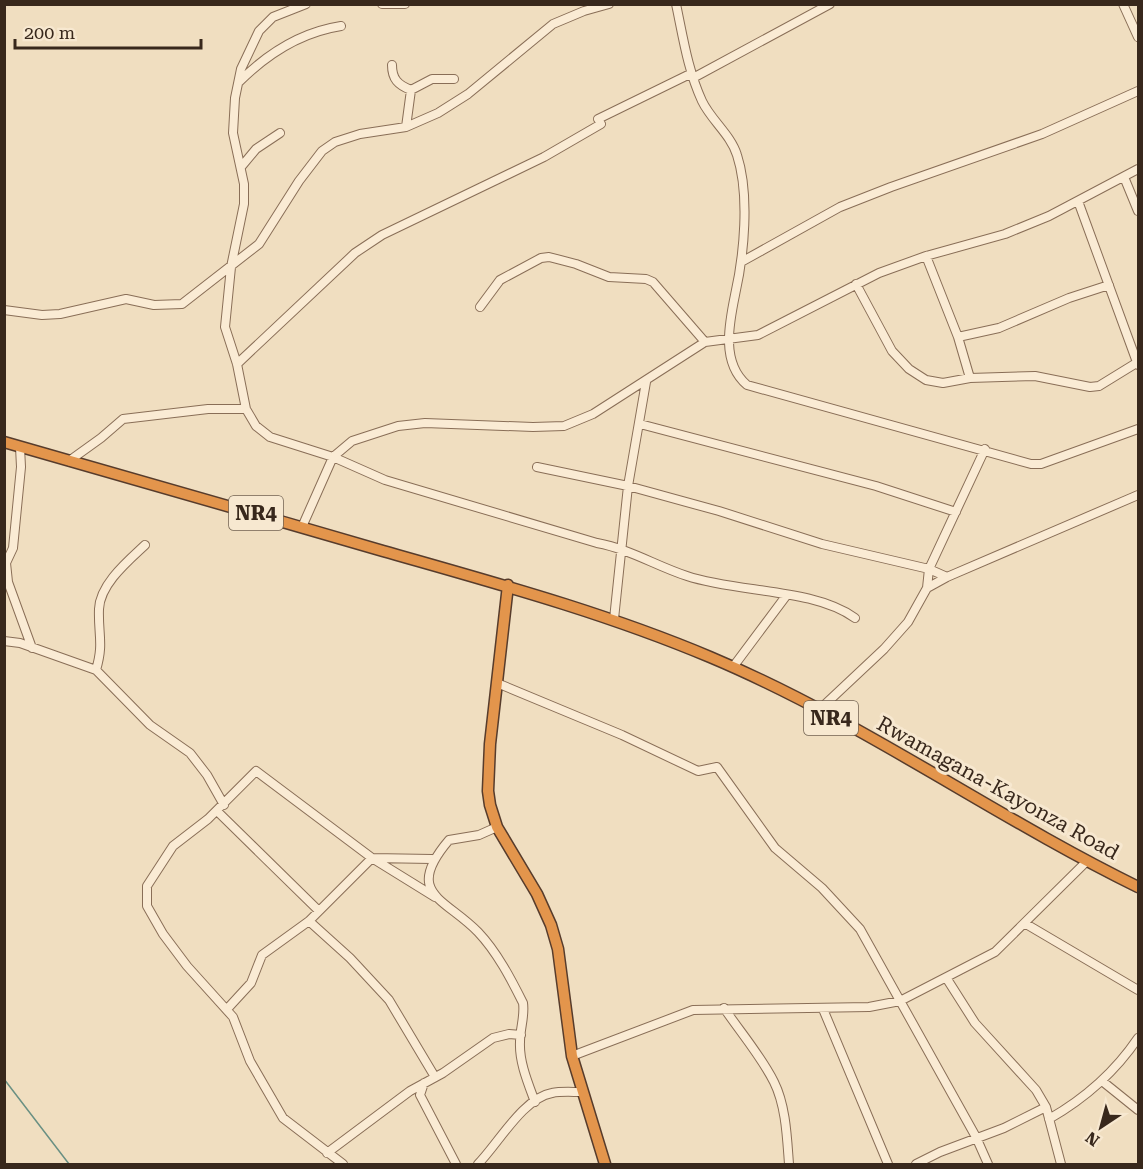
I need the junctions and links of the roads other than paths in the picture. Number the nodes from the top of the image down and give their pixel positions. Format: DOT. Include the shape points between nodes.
graph roads {
  1 [pos="306,4"];
  2 [pos="382,4"];
  3 [pos="405,4"];
  4 [pos="609,4"];
  5 [pos="676,4"];
  6 [pos="830,4"];
  7 [pos="1123,4"];
  8 [pos="342,26"];
  9 [pos="1138,37"];
  10 [pos="393,65"];
  11 [pos="693,78"];
  12 [pos="453,79"];
  13 [pos="238,83"];
  14 [pos="411,90"];
  15 [pos="1138,91"];
  16 [pos="406,127"];
  17 [pos="280,133"];
  18 [pos="241,167"];
  19 [pos="1138,169"];
  20 [pos="1124,177"];
  21 [pos="1078,201"];
  22 [pos="1138,211"];
  23 [pos="237,242"];
  24 [pos="247,255"];
  25 [pos="926,256"];
  26 [pos="743,261"];
  27 [pos="231,267"];
  28 [pos="856,284"];
  29 [pos="1109,285"];
  30 [pos="480,307"];
  31 [pos="4,310"];
  32 [pos="958,337"];
  33 [pos="728,338"];
  34 [pos="705,342"];
  35 [pos="237,364"];
  36 [pos="1138,364"];
  37 [pos="970,378"];
  38 [pos="646,382"];
  39 [pos="246,409"];
  40 [pos="640,424"];
  41 [pos="1138,429"];
  42 [pos="4,442"];
  43 [pos="20,447"];
  44 [pos="984,449"];
  45 [pos="333,457"];
  46 [pos="69,461"];
  47 [pos="537,467"];
  48 [pos="628,486"];
  49 [pos="1138,495"];
  50 [pos="956,512"];
  51 [pos="302,527"];
  52 [pos="145,545"];
  53 [pos="621,548"];
  54 [pos="929,569"];
  55 [pos="947,577"];
  56 [pos="508,585"];
  57 [pos="927,588"];
  58 [pos="786,596"];
  59 [pos="855,618"];
  60 [pos="614,619"];
  61 [pos="4,641"];
  62 [pos="33,649"];
  63 [pos="733,667"];
  64 [pos="96,670"];
  65 [pos="497,682"];
  66 [pos="818,711"];
  67 [pos="224,804"];
  68 [pos="217,811"];
  69 [pos="497,827"];
  70 [pos="372,858"];
  71 [pos="432,859"];
  72 [pos="1086,862"];
  73 [pos="1138,887"];
  74 [pos="438,899"];
  75 [pos="319,911"];
  76 [pos="309,921"];
  77 [pos="1026,924"];
  78 [pos="947,979"];
  79 [pos="1138,990"];
  80 [pos="900,1002"];
  81 [pos="228,1008"];
  82 [pos="724,1008"];
  83 [pos="823,1009"];
  84 [pos="521,1035"];
  85 [pos="1137,1043"];
  86 [pos="572,1056"];
  87 [pos="435,1077"];
  88 [pos="1102,1081"];
  89 [pos="424,1083"];
  90 [pos="581,1092"];
  91 [pos="535,1102"];
  92 [pos="1046,1107"];
  93 [pos="1138,1110"];
  94 [pos="1049,1119"];
  95 [pos="976,1137"];
  96 [pos="327,1153"];
  97 [pos="343,1164"];
  98 [pos="456,1164"];
  99 [pos="478,1164"];
  100 [pos="604,1164"];
  101 [pos="789,1164"];
  102 [pos="888,1164"];
  103 [pos="916,1164"];
  104 [pos="988,1164"];
  105 [pos="1061,1164"];
  1 -- 13 [label="street" via="273,17 259,31"];
  2 -- 3 [label="street"];
  4 -- 16 [label="street" via="553,24 468,94"];
  5 -- 11 [label="street"];
  6 -- 11 [label="street"];
  7 -- 9 [label="street"];
  8 -- 13 [label="street" via="322,29 279,49"];
  10 -- 14 [label="street" via="396,82"];
  11 -- 26 [label="street" via="703,104 737,154"];
  11 -- 35 [label="street" via="690,74 598,119 601,124 544,157 382,235 355,253"];
  12 -- 14 [label="street" via="432,79"];
  13 -- 18 [label="street" via="232,134"];
  14 -- 16 [label="street"];
  15 -- 26 [label="street" via="1042,134 840,207"];
  16 -- 24 [label="street" via="360,134 322,151 259,244"];
  17 -- 18 [label="street" via="256,149"];
  18 -- 23 [label="street" via="244,204"];
  19 -- 20 [label="street"];
  20 -- 21 [label="street"];
  20 -- 22 [label="street"];
  21 -- 25 [label="street" via="1005,234"];
  21 -- 29 [label="street"];
  23 -- 24 [label="street"];
  23 -- 27 [label="street"];
  24 -- 27 [label="street"];
  25 -- 28 [label="street"];
  25 -- 32 [label="street"];
  26 -- 33 [label="street"];
  27 -- 31 [label="street" via="182,304 154,305 126,299 60,314"];
  27 -- 35 [label="street" via="225,327"];
  28 -- 33 [label="street" via="758,335"];
  28 -- 37 [label="street" via="892,351 909,369 926,380 943,383"];
  29 -- 32 [label="street" via="999,328"];
  29 -- 36 [label="street"];
  30 -- 34 [label="street" via="500,280 549,257 609,277 653,282"];
  32 -- 37 [label="street"];
  33 -- 34 [label="street"];
  33 -- 44 [label="street" via="735,370 747,385 938,440"];
  34 -- 38 [label="street"];
  35 -- 39 [label="street"];
  36 -- 37 [label="street" via="1090,387 1035,376"];
  38 -- 40 [label="street"];
  38 -- 45 [label="street" via="593,414 564,426 398,426 352,441"];
  39 -- 45 [label="street" via="263,434"];
  39 -- 46 [label="street" via="208,409 123,419"];
  40 -- 48 [label="street"];
  40 -- 50 [label="street" via="876,486"];
  41 -- 44 [label="street" via="1041,464"];
  42 -- 43 [label="highway, NR4"];
  43 -- 46 [label="highway, NR4"];
  43 -- 62 [label="street" via="13,548 6,563 8,582"];
  44 -- 50 [label="street"];
  45 -- 51 [label="street"];
  45 -- 53 [label="street" via="385,480"];
  46 -- 51 [label="highway, NR4"];
  47 -- 48 [label="street"];
  48 -- 53 [label="street"];
  48 -- 54 [label="street" via="822,543"];
  49 -- 55 [label="street"];
  50 -- 54 [label="street"];
  51 -- 56 [label="highway, NR4"];
  52 -- 64 [label="street" via="116,575 102,597 102,649"];
  53 -- 58 [label="street" via="686,576"];
  53 -- 60 [label="street"];
  54 -- 55 [label="street"];
  54 -- 57 [label="street"];
  55 -- 57 [label="street"];
  56 -- 60 [label="highway, Rwamagana-Kayonza Road / NR4"];
  56 -- 65 [label="highway"];
  57 -- 66 [label="street" via="908,622"];
  58 -- 59 [label="street" via="839,607"];
  58 -- 63 [label="street"];
  60 -- 63 [label="highway, Rwamagana-Kayonza Road / NR4"];
  61 -- 62 [label="street"];
  62 -- 64 [label="street"];
  63 -- 66 [label="highway, Rwamagana-Kayonza Road / NR4"];
  64 -- 67 [label="street" via="150,725 190,753"];
  65 -- 69 [label="highway" via="488,790"];
  65 -- 80 [label="street" via="698,771 717,767 775,848 822,888 860,929"];
  66 -- 72 [label="highway, Rwamagana-Kayonza Road / NR4"];
  67 -- 68 [label="street"];
  67 -- 70 [label="street" via="259,771"];
  68 -- 75 [label="street"];
  68 -- 81 [label="street" via="172,846 147,886 146,896 147,906 163,934 203,986"];
  69 -- 71 [label="street" via="479,835 455,837"];
  69 -- 86 [label="highway" via="551,925 558,949"];
  70 -- 71 [label="street"];
  70 -- 74 [label="street"];
  70 -- 75 [label="street"];
  71 -- 74 [label="street" via="429,881"];
  72 -- 73 [label="highway, Rwamagana-Kayonza Road / NR4"];
  72 -- 77 [label="street"];
  74 -- 84 [label="street" via="485,940 515,988 523,1003"];
  75 -- 76 [label="street"];
  76 -- 81 [label="street" via="262,955 251,983"];
  76 -- 87 [label="street" via="389,1000"];
  77 -- 78 [label="street" via="995,952"];
  77 -- 79 [label="street"];
  78 -- 80 [label="street"];
  78 -- 92 [label="street" via="975,1023 1022,1072"];
  80 -- 83 [label="street" via="869,1008"];
  80 -- 95 [label="street"];
  81 -- 96 [label="street" via="283,1118"];
  82 -- 83 [label="street"];
  82 -- 86 [label="street" via="672,1016"];
  82 -- 101 [label="street" via="775,1084 787,1131"];
  83 -- 102 [label="street"];
  84 -- 87 [label="street" via="493,1038"];
  84 -- 91 [label="street" via="523,1068"];
  85 -- 88 [label="street"];
  86 -- 90 [label="highway"];
  87 -- 89 [label="street"];
  88 -- 93 [label="street"];
  88 -- 94 [label="street" via="1076,1104"];
  89 -- 96 [label="street"];
  89 -- 98 [label="street" via="420,1095"];
  90 -- 91 [label="street" via="551,1093"];
  90 -- 100 [label="highway"];
  91 -- 99 [label="street" via="513,1121"];
  92 -- 94 [label="street"];
  92 -- 95 [label="street"];
  94 -- 105 [label="street"];
  95 -- 103 [label="street"];
  95 -- 104 [label="street"];
  96 -- 97 [label="street"];
}
